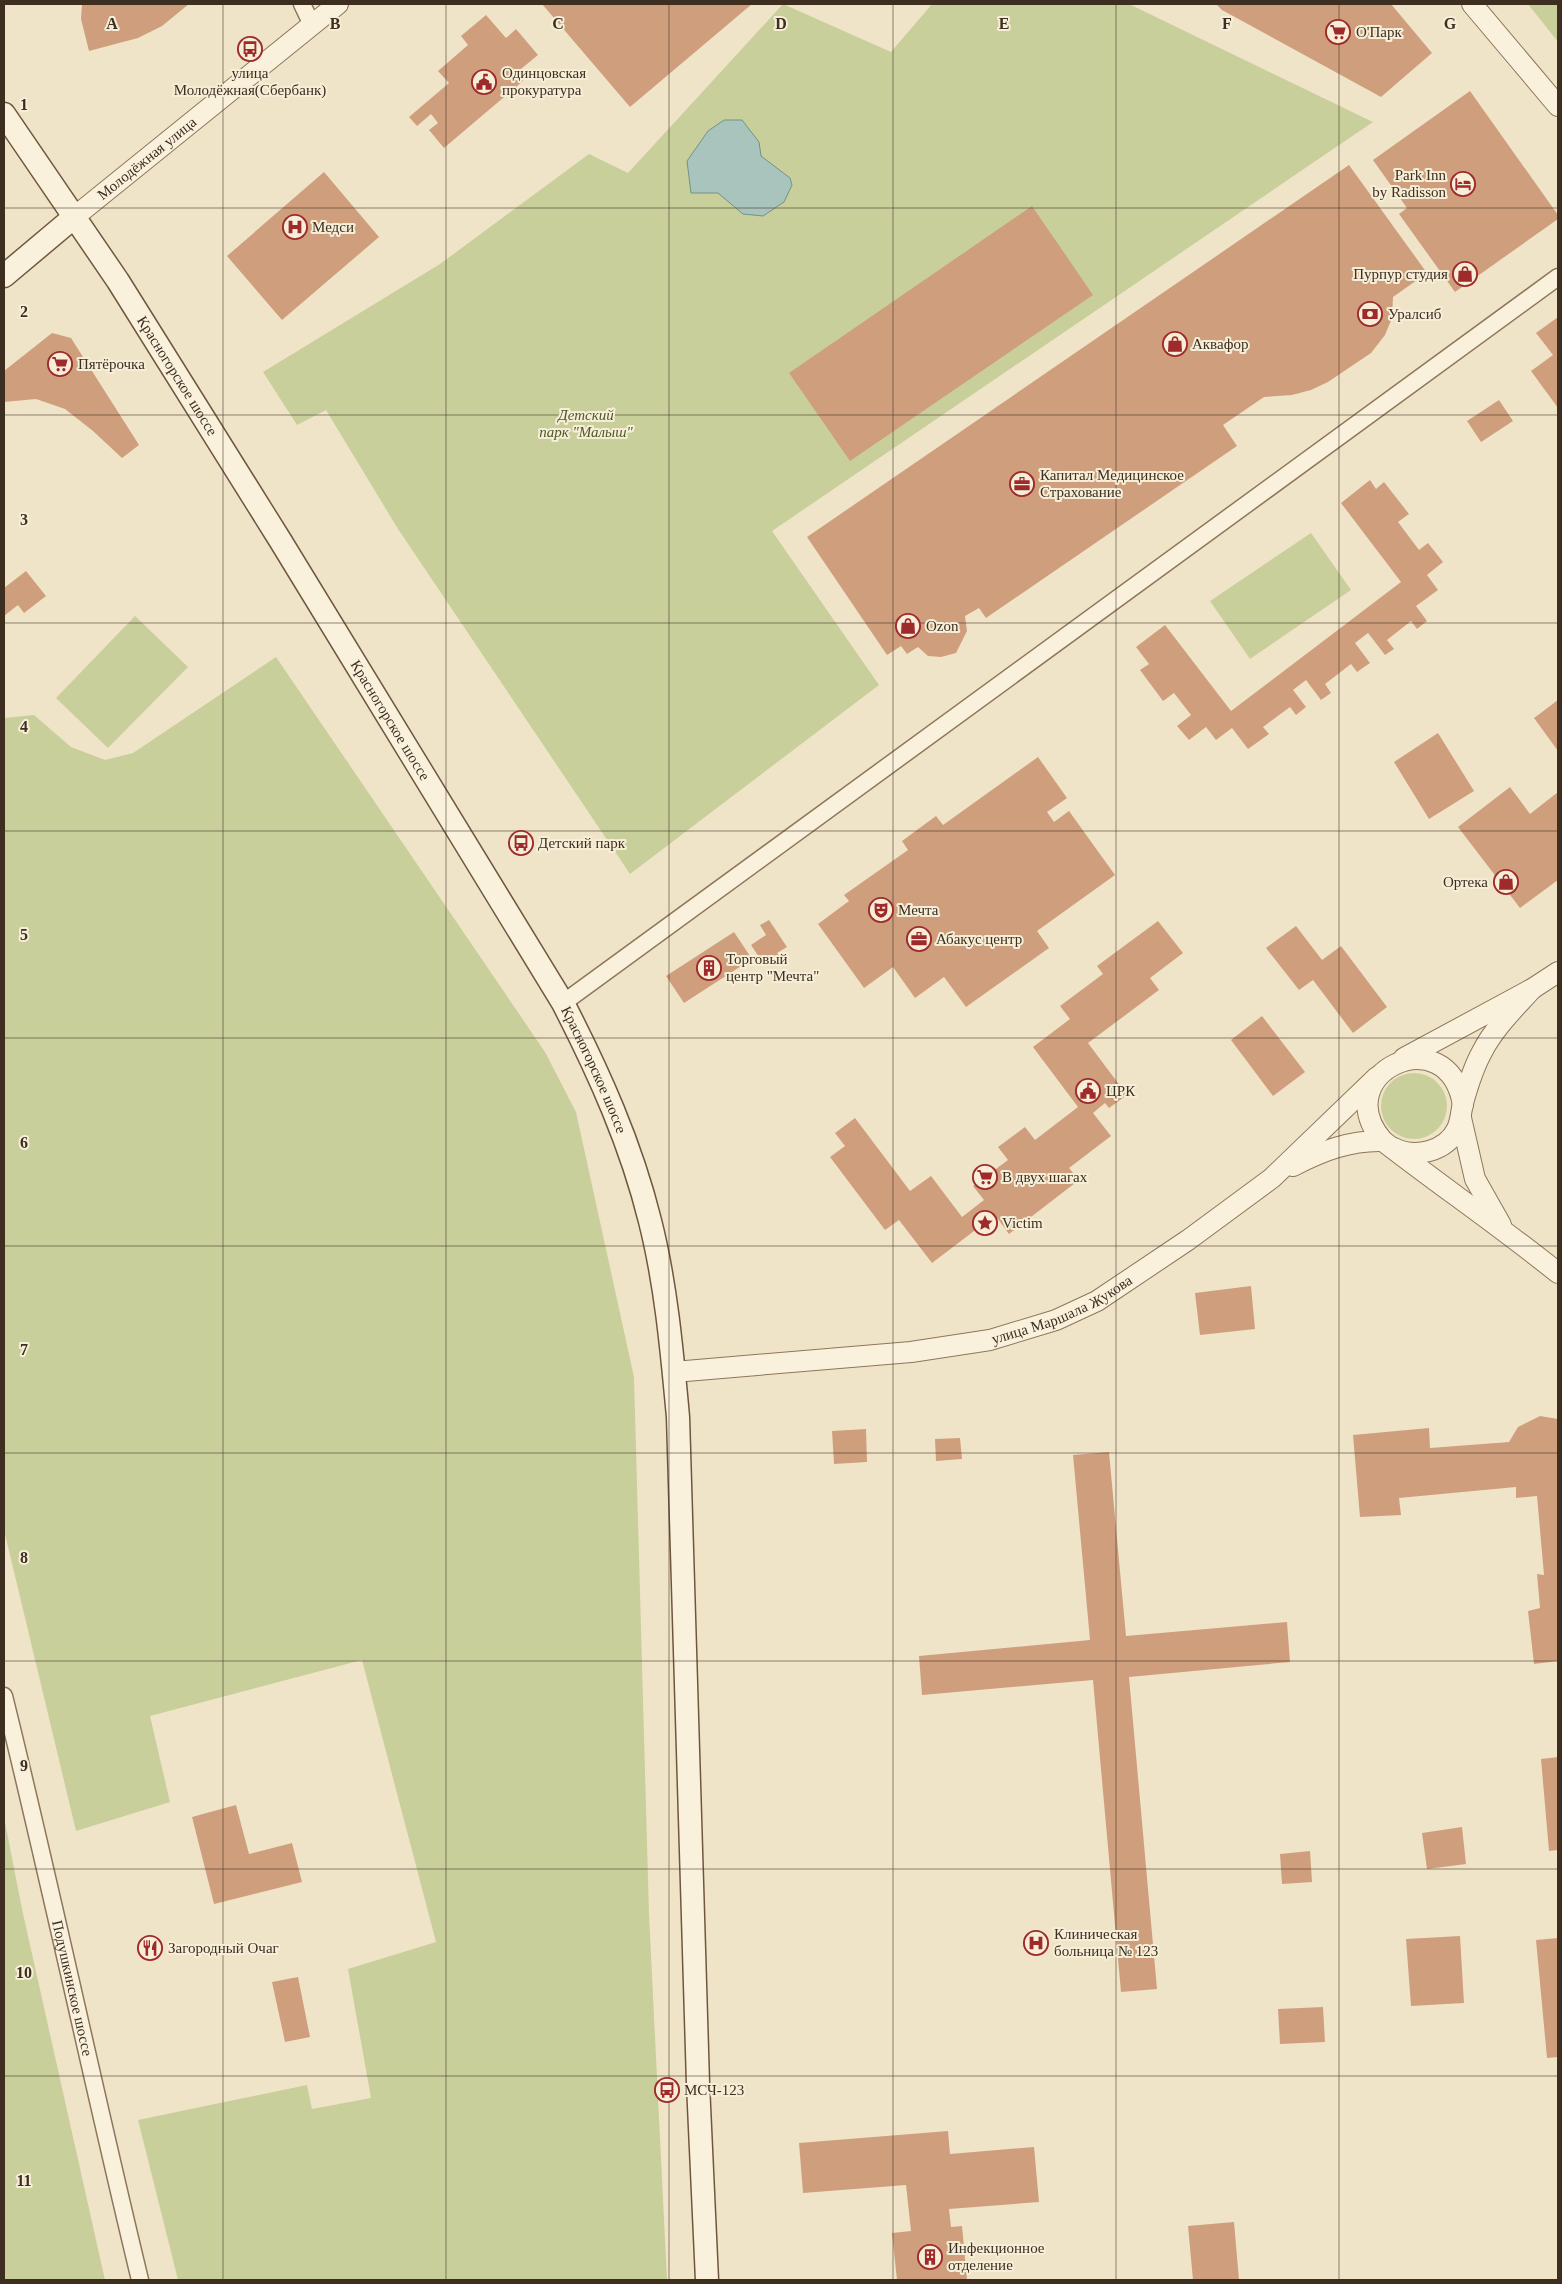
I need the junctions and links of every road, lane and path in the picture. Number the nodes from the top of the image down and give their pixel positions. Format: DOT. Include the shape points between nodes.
graph roads {
  1 [pos="302,4"];
  2 [pos="338,4"];
  3 [pos="1472,4"];
  4 [pos="312,25"];
  5 [pos="1558,106"];
  6 [pos="4,114"];
  7 [pos="73,218"];
  8 [pos="4,276"];
  9 [pos="1558,277"];
  10 [pos="1558,972"];
  11 [pos="1532,988"];
  12 [pos="563,1003"];
  13 [pos="1398,1062"];
  14 [pos="1377,1077"];
  15 [pos="1462,1112"];
  16 [pos="1386,1144"];
  17 [pos="1272,1178"];
  18 [pos="1504,1229"];
  19 [pos="1558,1272"];
  20 [pos="674,1372"];
  21 [pos="4,1696"];
  22 [pos="140,2280"];
  23 [pos="707,2280"];
  1 -- 4 [label="street"];
  2 -- 4 [label="street, Молодёжная улица"];
  3 -- 5 [label="street"];
  4 -- 7 [label="street, Молодёжная улица"];
  6 -- 7 [label="main road, Красногорское шоссе"];
  7 -- 8 [label="main road"];
  7 -- 12 [label="main road, Красногорское шоссе" via="118,281"];
  9 -- 12 [label="street"];
  10 -- 11 [label="street"];
  11 -- 13 [label="street"];
  11 -- 15 [label="street" via="1498,1026 1482,1051 1470,1078"];
  12 -- 20 [label="main road, Красногорское шоссе" via="595,1065 638,1178 659,1267"];
  13 -- 14 [label="street"];
  13 -- 15 [label="street" via="1424,1059 1447,1071 1461,1092"];
  14 -- 16 [label="street" via="1368,1099 1368,1110 1370,1122"];
  14 -- 17 [label="street, улица Маршала Жукова"];
  15 -- 16 [label="street" via="1456,1130 1438,1148 1412,1154"];
  15 -- 18 [label="street" via="1475,1179"];
  16 -- 17 [label="street" via="1353,1143 1335,1147"];
  16 -- 18 [label="street"];
  17 -- 20 [label="street, улица Маршала Жукова" via="1097,1301 1056,1320 990,1340 911,1352"];
  18 -- 19 [label="street"];
  20 -- 23 [label="main road, Красногорское шоссе"];
  21 -- 22 [label="street, Подушкинское шоссе"];
}
